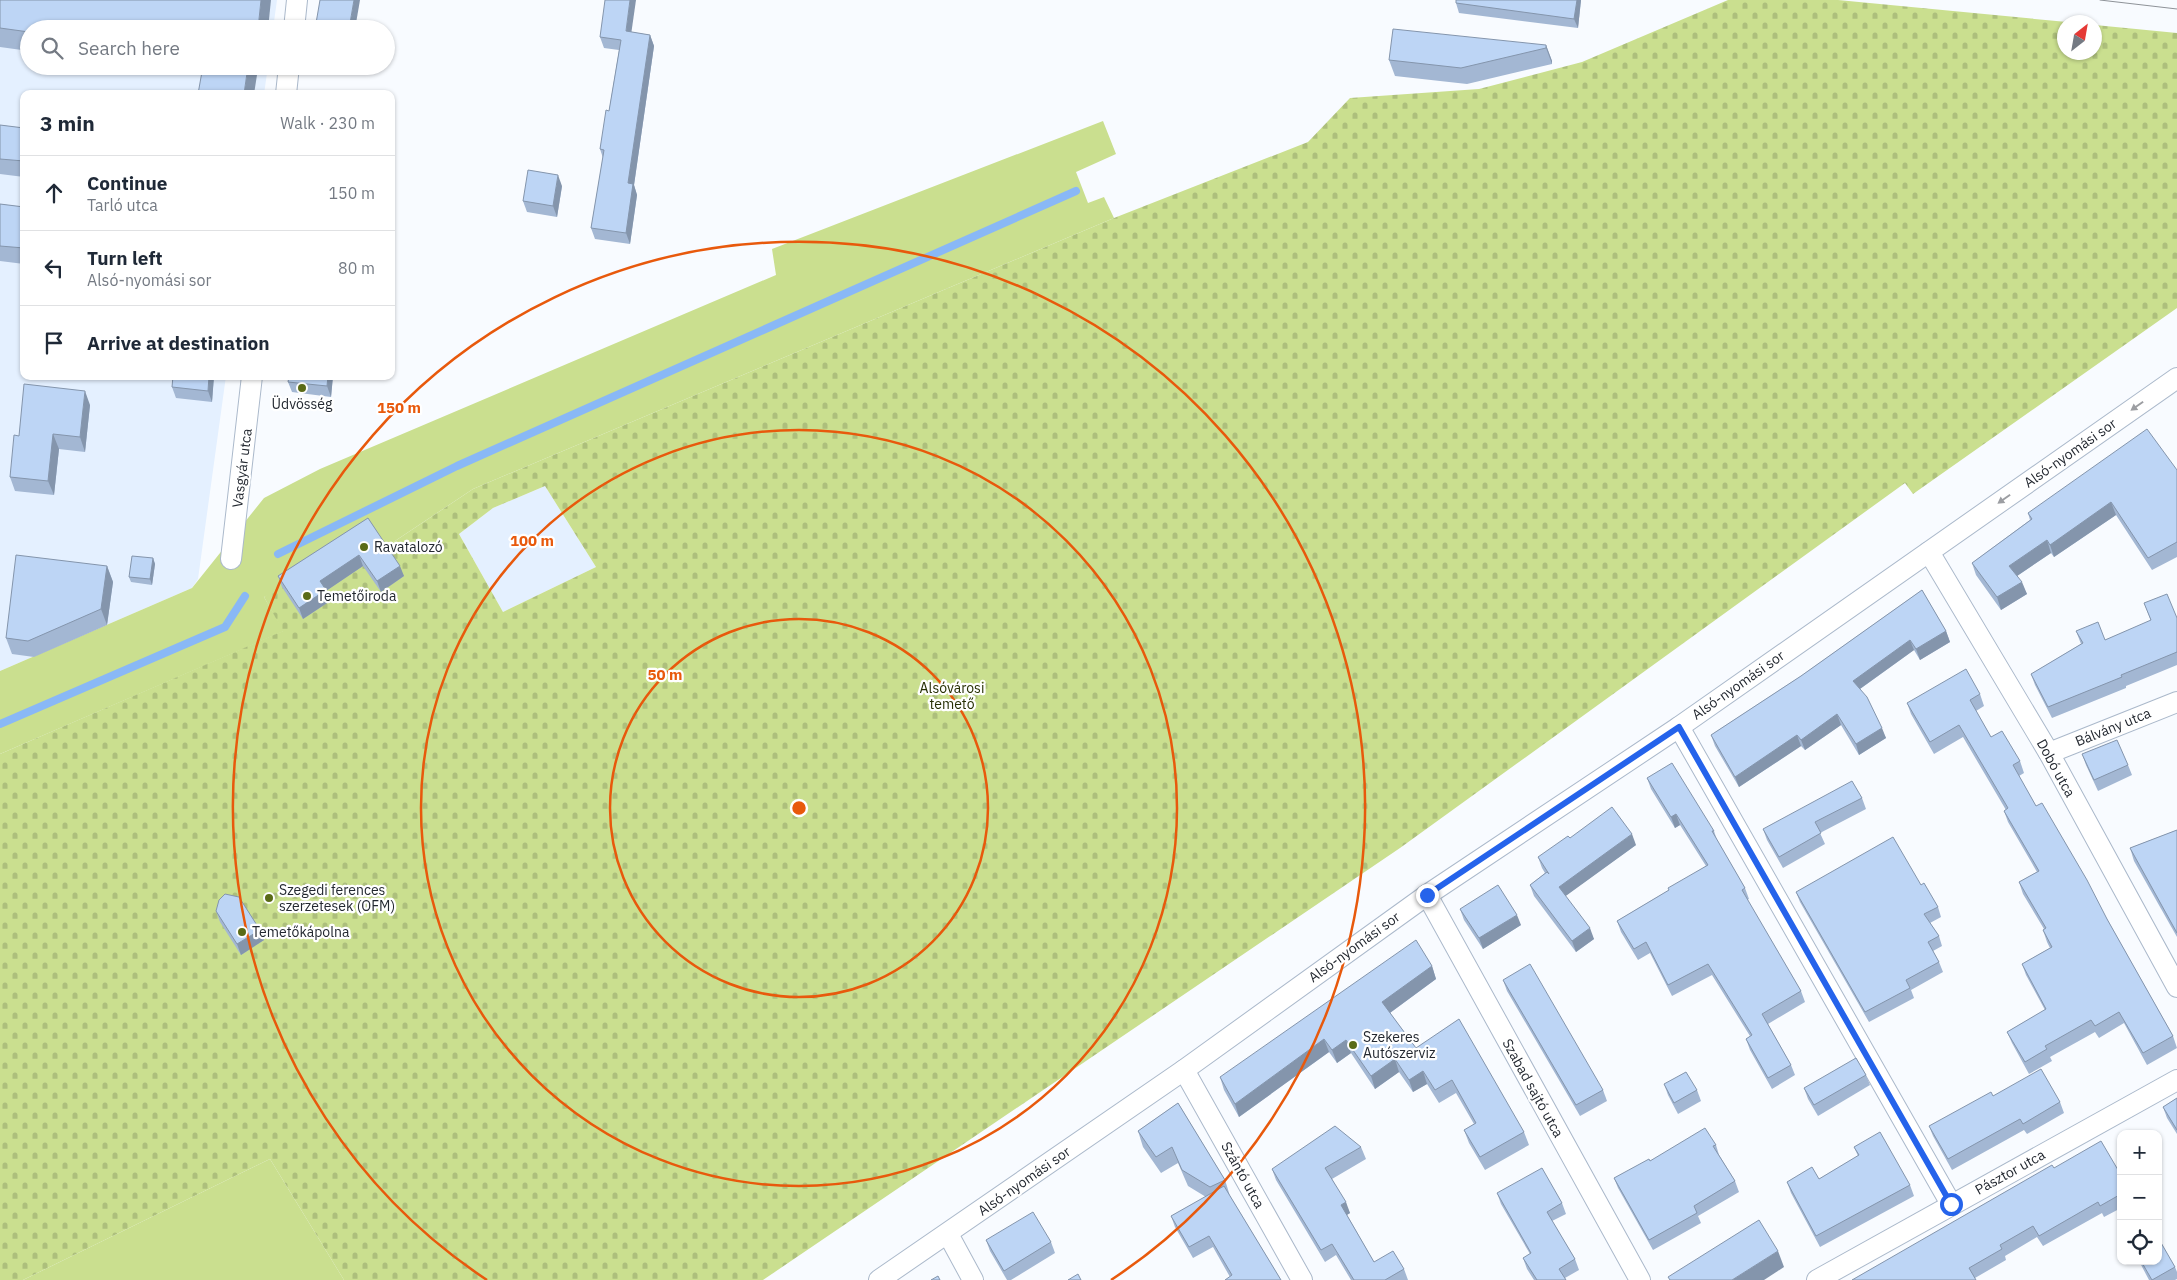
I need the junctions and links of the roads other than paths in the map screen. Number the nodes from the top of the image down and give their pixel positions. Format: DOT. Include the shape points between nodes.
graph roads {
  1 [pos="297,0"];
  2 [pos="295,20"];
  3 [pos="288,75"];
  4 [pos="286,90"];
  5 [pos="2177,378"];
  6 [pos="252,380"];
  7 [pos="1929,552"];
  8 [pos="231,559"];
  9 [pos="2177,702"];
  10 [pos="1679,727"];
  11 [pos="2049,753"];
  12 [pos="1427,895"];
  13 [pos="2177,987"];
  14 [pos="1184,1070"];
  15 [pos="2177,1080"];
  16 [pos="1951,1204"];
  17 [pos="948,1234"];
  18 [pos="879,1280"];
  19 [pos="973,1280"];
  20 [pos="1302,1280"];
  21 [pos="1640,1280"];
  22 [pos="1817,1280"];
  1 -- 2 [label="street"];
  3 -- 4 [label="street"];
  5 -- 7 [label="street, Alsó-nyomási sor, one-way"];
  6 -- 8 [label="street, Vasgyár utca"];
  7 -- 10 [label="street, Alsó-nyomási sor"];
  7 -- 11 [label="street, Dobó utca"];
  9 -- 11 [label="street, Bálvány utca"];
  10 -- 12 [label="street, Alsó-nyomási sor"];
  10 -- 16 [label="street"];
  11 -- 13 [label="street, Dobó utca"];
  12 -- 14 [label="street, Alsó-nyomási sor"];
  12 -- 21 [label="street, Szabad sajtó utca"];
  14 -- 17 [label="street, Alsó-nyomási sor"];
  14 -- 20 [label="street, Szántó utca"];
  15 -- 16 [label="street, Pásztor utca"];
  16 -- 22 [label="street, Pásztor utca"];
  17 -- 18 [label="street, Alsó-nyomási sor"];
  17 -- 19 [label="street"];
}
